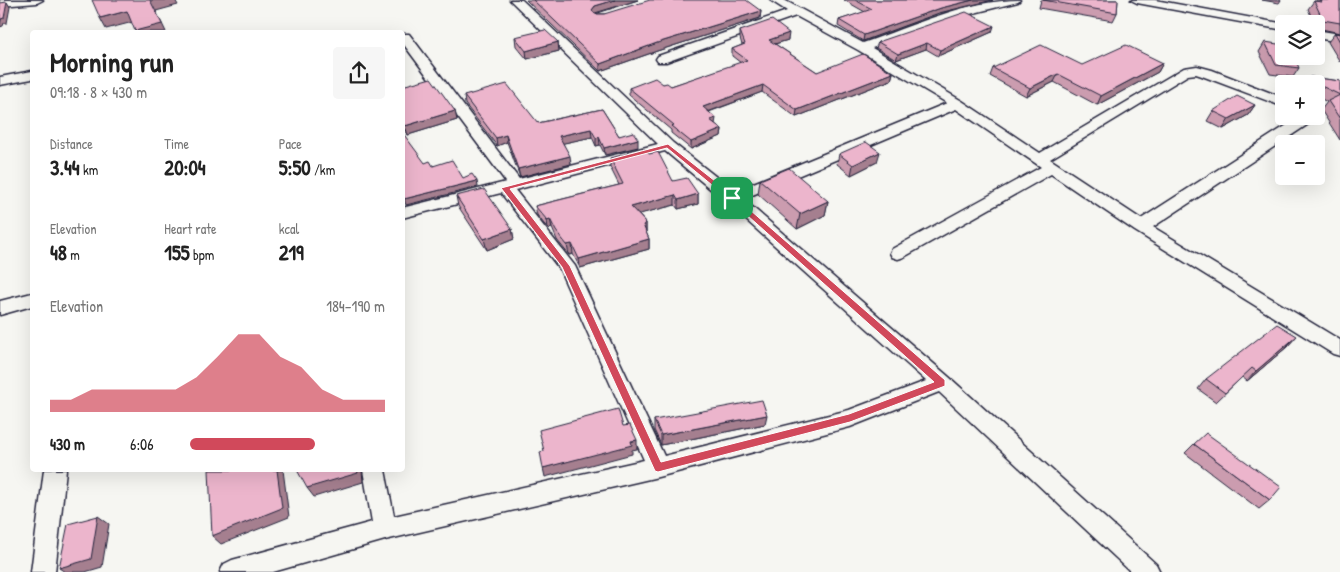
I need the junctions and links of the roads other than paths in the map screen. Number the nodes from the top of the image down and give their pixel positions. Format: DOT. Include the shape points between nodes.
graph roads {
  1 [pos="37,0"];
  2 [pos="516,0"];
  3 [pos="776,0"];
  4 [pos="1014,0"];
  5 [pos="1137,0"];
  6 [pos="0,3"];
  7 [pos="960,3"];
  8 [pos="973,10"];
  9 [pos="795,12"];
  10 [pos="1275,26"];
  11 [pos="1325,36"];
  12 [pos="405,37"];
  13 [pos="1340,38"];
  14 [pos="862,47"];
  15 [pos="662,59"];
  16 [pos="30,75"];
  17 [pos="0,81"];
  18 [pos="1275,100"];
  19 [pos="957,104"];
  20 [pos="1297,125"];
  21 [pos="668,146"];
  22 [pos="1038,160"];
  23 [pos="1051,168"];
  24 [pos="511,186"];
  25 [pos="732,198"];
  26 [pos="405,212"];
  27 [pos="1141,227"];
  28 [pos="898,253"];
  29 [pos="30,300"];
  30 [pos="0,308"];
  31 [pos="1340,349"];
  32 [pos="942,383"];
  33 [pos="658,467"];
  34 [pos="55,472"];
  35 [pos="374,472"];
  36 [pos="386,529"];
  37 [pos="43,572"];
  38 [pos="232,572"];
  39 [pos="1148,572"];
  1 -- 6 [label="street"];
  2 -- 21 [label="street"];
  3 -- 9 [label="street"];
  4 -- 8 [label="street"];
  5 -- 10 [label="street"];
  7 -- 8 [label="street"];
  8 -- 14 [label="street"];
  9 -- 14 [label="street"];
  9 -- 15 [label="street"];
  11 -- 13 [label="street"];
  12 -- 24 [label="street"];
  14 -- 19 [label="street"];
  16 -- 17 [label="street"];
  18 -- 22 [label="street" via="1197,70 1184,72"];
  19 -- 22 [label="street"];
  19 -- 25 [label="street"];
  20 -- 27 [label="street"];
  21 -- 24 [label="street"];
  21 -- 25 [label="street"];
  22 -- 23 [label="street"];
  23 -- 27 [label="street"];
  23 -- 28 [label="street"];
  24 -- 26 [label="street"];
  24 -- 33 [label="street" via="566,266"];
  25 -- 32 [label="street"];
  27 -- 31 [label="street"];
  29 -- 30 [label="street"];
  32 -- 33 [label="street" via="850,418"];
  32 -- 39 [label="street"];
  33 -- 36 [label="street"];
  34 -- 37 [label="street"];
  35 -- 36 [label="street"];
  36 -- 38 [label="street"];
}
